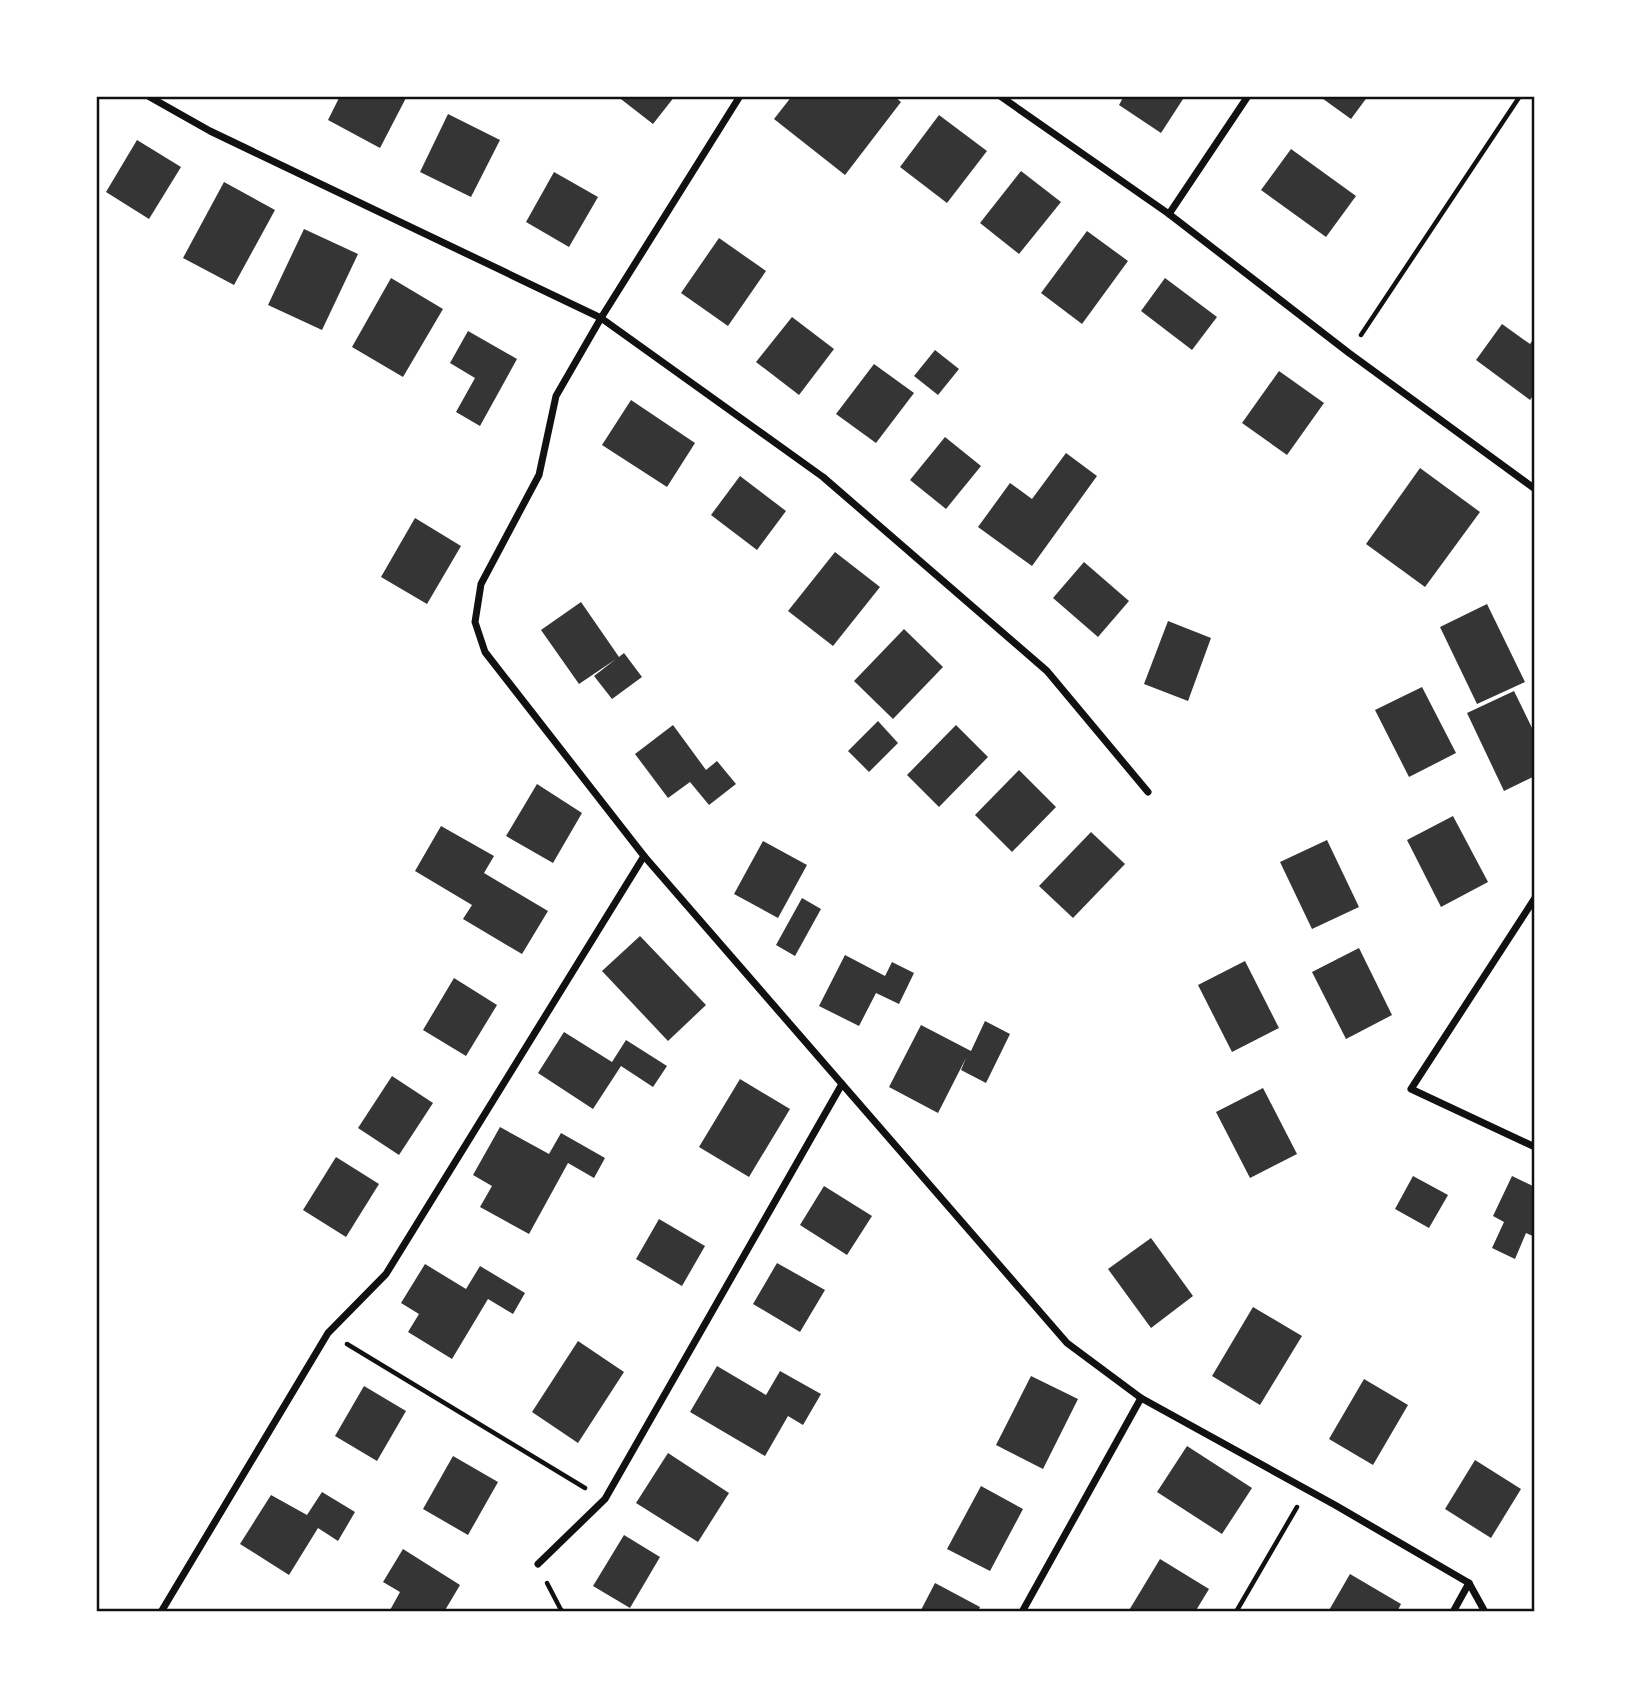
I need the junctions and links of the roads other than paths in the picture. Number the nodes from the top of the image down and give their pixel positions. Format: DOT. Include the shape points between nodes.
graph roads {
  1 [pos="148,96"];
  2 [pos="740,96"];
  3 [pos="1000,96"];
  4 [pos="1248,96"];
  5 [pos="1169,214"];
  6 [pos="601,318"];
  7 [pos="1535,489"];
  8 [pos="1148,792"];
  9 [pos="644,856"];
  10 [pos="1535,898"];
  11 [pos="842,1084"];
  12 [pos="1535,1147"];
  13 [pos="1141,1398"];
  14 [pos="538,1564"];
  15 [pos="1469,1583"];
  16 [pos="161,1612"];
  17 [pos="1022,1612"];
  18 [pos="1453,1612"];
  19 [pos="1485,1612"];
  1 -- 6 [label="street" via="210,131"];
  2 -- 6 [label="street"];
  3 -- 5 [label="street"];
  4 -- 5 [label="street"];
  5 -- 7 [label="street"];
  6 -- 8 [label="street" via="823,477 1047,671"];
  6 -- 9 [label="street" via="556,396 539,475 481,584 475,622 485,652"];
  9 -- 11 [label="street"];
  9 -- 16 [label="street" via="386,1274 328,1333"];
  10 -- 12 [label="street" via="1410,1089"];
  11 -- 13 [label="street" via="1067,1343"];
  11 -- 14 [label="street" via="604,1499"];
  13 -- 15 [label="street"];
  13 -- 17 [label="street"];
  15 -- 18 [label="street"];
  15 -- 19 [label="street"];
}
